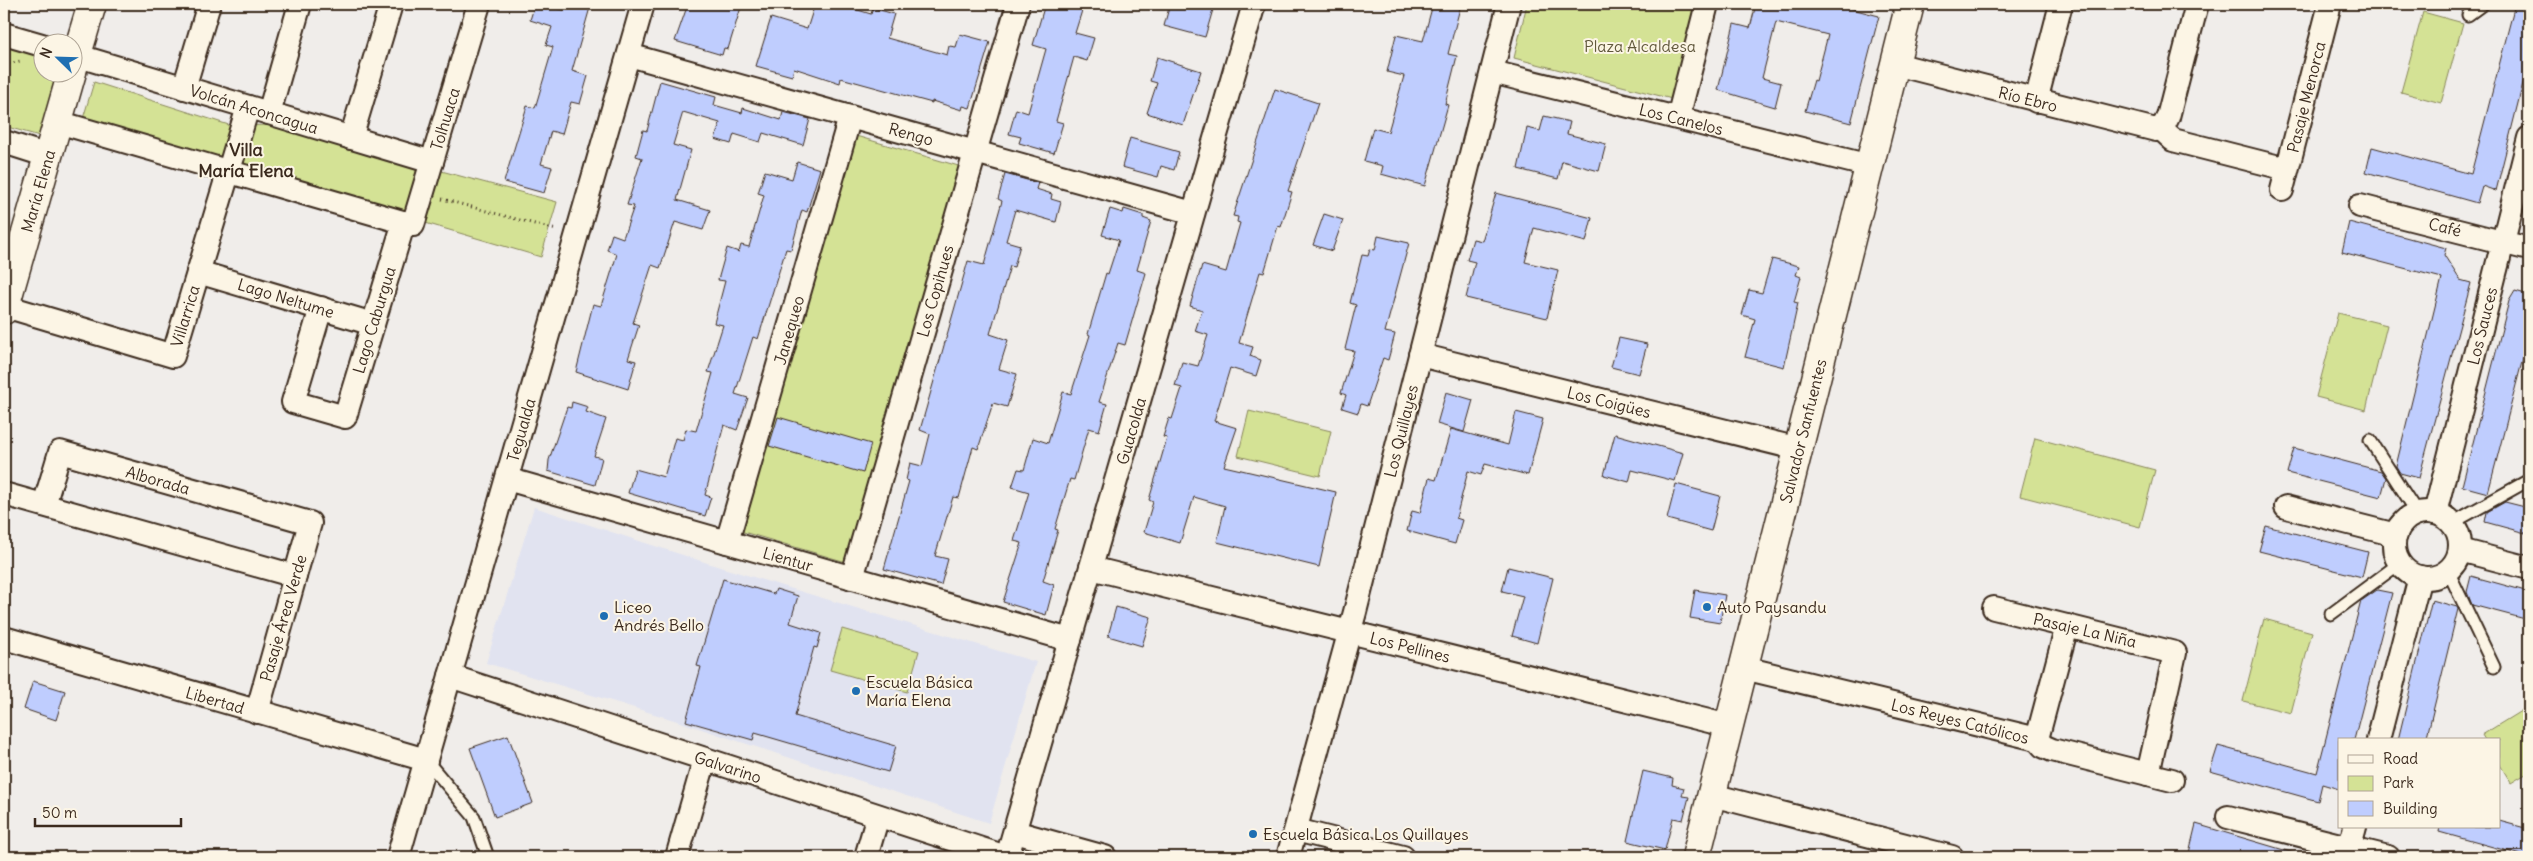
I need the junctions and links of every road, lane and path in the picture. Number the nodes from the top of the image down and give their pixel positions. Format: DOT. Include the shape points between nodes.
graph roads {
  1 [pos="92,4"];
  2 [pos="208,4"];
  3 [pos="300,4"];
  4 [pos="391,4"];
  5 [pos="479,4"];
  6 [pos="643,4"];
  7 [pos="1018,4"];
  8 [pos="1254,4"];
  9 [pos="1509,4"];
  10 [pos="1707,4"];
  11 [pos="1910,4"];
  12 [pos="2061,4"];
  13 [pos="2197,4"];
  14 [pos="2330,4"];
  15 [pos="2483,4"];
  16 [pos="2468,15"];
  17 [pos="4,34"];
  18 [pos="82,37"];
  19 [pos="32,42"];
  20 [pos="629,55"];
  21 [pos="1895,64"];
  22 [pos="82,65"];
  23 [pos="1492,72"];
  24 [pos="69,82"];
  25 [pos="184,88"];
  26 [pos="2036,101"];
  27 [pos="248,107"];
  28 [pos="269,113"];
  29 [pos="850,117"];
  30 [pos="1678,118"];
  31 [pos="58,122"];
  32 [pos="2160,128"];
  33 [pos="351,138"];
  34 [pos="2529,138"];
  35 [pos="4,142"];
  36 [pos="975,152"];
  37 [pos="48,156"];
  38 [pos="432,162"];
  39 [pos="1870,166"];
  40 [pos="228,171"];
  41 [pos="422,194"];
  42 [pos="2360,206"];
  43 [pos="1194,213"];
  44 [pos="404,222"];
  45 [pos="577,236"];
  46 [pos="2503,242"];
  47 [pos="2529,249"];
  48 [pos="198,272"];
  49 [pos="4,308"];
  50 [pos="321,308"];
  51 [pos="373,324"];
  52 [pos="1420,355"];
  53 [pos="2370,440"];
  54 [pos="1799,449"];
  55 [pos="507,479"];
  56 [pos="2529,480"];
  57 [pos="4,494"];
  58 [pos="44,505"];
  59 [pos="2286,507"];
  60 [pos="2435,517"];
  61 [pos="310,524"];
  62 [pos="2396,535"];
  63 [pos="727,542"];
  64 [pos="2460,550"];
  65 [pos="2400,563"];
  66 [pos="1091,568"];
  67 [pos="2529,568"];
  68 [pos="2448,571"];
  69 [pos="295,576"];
  70 [pos="852,578"];
  71 [pos="2420,578"];
  72 [pos="1994,608"];
  73 [pos="2331,614"];
  74 [pos="2067,626"];
  75 [pos="1350,632"];
  76 [pos="4,638"];
  77 [pos="1070,640"];
  78 [pos="2494,667"];
  79 [pos="1744,668"];
  80 [pos="450,676"];
  81 [pos="256,712"];
  82 [pos="1729,726"];
  83 [pos="2379,738"];
  84 [pos="2037,739"];
  85 [pos="705,759"];
  86 [pos="426,760"];
  87 [pos="2148,774"];
  88 [pos="2172,780"];
  89 [pos="1712,795"];
  90 [pos="878,816"];
  91 [pos="2228,817"];
  92 [pos="1296,830"];
  93 [pos="1015,832"];
  94 [pos="2350,844"];
  95 [pos="398,857"];
  96 [pos="488,857"];
  97 [pos="677,857"];
  98 [pos="866,857"];
  99 [pos="1007,857"];
  100 [pos="1105,857"];
  101 [pos="1288,857"];
  102 [pos="1404,857"];
  103 [pos="1696,857"];
  104 [pos="1952,857"];
  105 [pos="2388,857"];
  1 -- 18 [label="street, María Elena"];
  2 -- 25 [label="street"];
  3 -- 28 [label="street"];
  4 -- 33 [label="street"];
  5 -- 38 [label="street, Tolhuaca"];
  6 -- 20 [label="street, Tegualda"];
  7 -- 36 [label="street, Los Copihues"];
  8 -- 43 [label="street, Guacolda"];
  9 -- 23 [label="street, Los Quillayes"];
  10 -- 30 [label="street"];
  11 -- 21 [label="street, Salvador Sanfuentes"];
  12 -- 26 [label="street"];
  13 -- 32 [label="street" via="2168,117"];
  14 -- 32 [label="street, Pasaje Menorca" via="2285,180 2172,140"];
  15 -- 16 [label="lane"];
  17 -- 19 [label="street"];
  20 -- 29 [label="street, Rengo"];
  20 -- 45 [label="street, Tegualda"];
  21 -- 26 [label="street, Río Ebro"];
  21 -- 39 [label="street, Salvador Sanfuentes"];
  22 -- 25 [label="street, Volcán Aconcagua"];
  23 -- 30 [label="street, Los Canelos"];
  23 -- 52 [label="street, Los Quillayes"];
  24 -- 31 [label="street, María Elena"];
  25 -- 27 [label="street, Volcán Aconcagua"];
  26 -- 32 [label="street, Río Ebro" via="2151,130"];
  27 -- 28 [label="street, Volcán Aconcagua"];
  27 -- 40 [label="street, Villarrica"];
  28 -- 33 [label="street, Volcán Aconcagua"];
  29 -- 36 [label="street, Rengo"];
  29 -- 63 [label="street, Janequeo"];
  30 -- 39 [label="street, Los Canelos"];
  31 -- 37 [label="street, María Elena"];
  31 -- 40 [label="street"];
  33 -- 38 [label="street, Volcán Aconcagua"];
  34 -- 46 [label="street, Los Sauces"];
  35 -- 37 [label="street"];
  36 -- 43 [label="street, Rengo"];
  36 -- 70 [label="street, Los Copihues"];
  37 -- 49 [label="street, María Elena"];
  38 -- 41 [label="street, Tolhuaca"];
  39 -- 54 [label="street, Salvador Sanfuentes"];
  40 -- 44 [label="street"];
  40 -- 48 [label="street, Villarrica"];
  41 -- 44 [label="street, Tolhuaca" via="413,225"];
  41 -- 45 [label="path"];
  42 -- 46 [label="street, Café"];
  43 -- 66 [label="street, Guacolda"];
  44 -- 51 [label="street, Lago Caburgua"];
  45 -- 55 [label="street, Tegualda"];
  46 -- 47 [label="street, Café"];
  46 -- 60 [label="street, Los Sauces"];
  48 -- 49 [label="street, Villarrica" via="173,356"];
  48 -- 50 [label="street, Lago Neltume"];
  50 -- 51 [label="street, Lago Neltume"];
  50 -- 51 [label="street, Lago Caburgua" via="293,402 345,417"];
  52 -- 54 [label="street, Los Coigües"];
  52 -- 75 [label="street, Los Quillayes"];
  53 -- 60 [label="lane"];
  54 -- 79 [label="street, Salvador Sanfuentes"];
  55 -- 63 [label="street, Lientur"];
  55 -- 80 [label="street, Tegualda"];
  56 -- 60 [label="lane"];
  57 -- 58 [label="street"];
  58 -- 61 [label="street, Alborada" via="60,452"];
  58 -- 69 [label="street"];
  59 -- 62 [label="street"];
  60 -- 62 [label="street" via="2401,526"];
  60 -- 64 [label="street" via="2460,540"];
  61 -- 69 [label="street, Pasaje Área Verde"];
  62 -- 65 [label="street" via="2394,545"];
  63 -- 70 [label="street, Lientur"];
  64 -- 67 [label="street"];
  64 -- 68 [label="street"];
  65 -- 71 [label="street" via="2405,570"];
  65 -- 73 [label="lane"];
  66 -- 75 [label="street, Los Pellines"];
  66 -- 77 [label="street, Guacolda"];
  68 -- 71 [label="street" via="2439,576"];
  68 -- 78 [label="lane"];
  69 -- 81 [label="street, Pasaje Área Verde"];
  70 -- 77 [label="street, Lientur"];
  71 -- 83 [label="street"];
  72 -- 74 [label="street, Pasaje La Niña"];
  74 -- 84 [label="street"];
  74 -- 87 [label="street, Pasaje La Niña" via="2175,653"];
  75 -- 82 [label="street, Los Pellines"];
  75 -- 92 [label="street, Los Quillayes"];
  76 -- 81 [label="street, Libertad"];
  77 -- 93 [label="street, Guacolda"];
  79 -- 82 [label="street, Salvador Sanfuentes"];
  79 -- 84 [label="street, Los Reyes Católicos"];
  80 -- 85 [label="street, Galvarino"];
  80 -- 86 [label="street, Tegualda"];
  81 -- 86 [label="street, Libertad"];
  82 -- 89 [label="street, Salvador Sanfuentes"];
  84 -- 87 [label="street, Los Reyes Católicos" via="2052,750"];
  85 -- 90 [label="street, Galvarino"];
  85 -- 97 [label="street"];
  86 -- 95 [label="street, Tegualda"];
  86 -- 96 [label="lane" via="474,817"];
  87 -- 88 [label="street, Los Reyes Católicos"];
  89 -- 103 [label="street, Salvador Sanfuentes"];
  89 -- 104 [label="street"];
  90 -- 98 [label="street"];
  90 -- 99 [label="street, Galvarino"];
  91 -- 94 [label="street"];
  92 -- 101 [label="street, Los Quillayes"];
  92 -- 102 [label="street"];
  93 -- 99 [label="street, Guacolda"];
  93 -- 100 [label="street"];
  94 -- 105 [label="street"];
}
